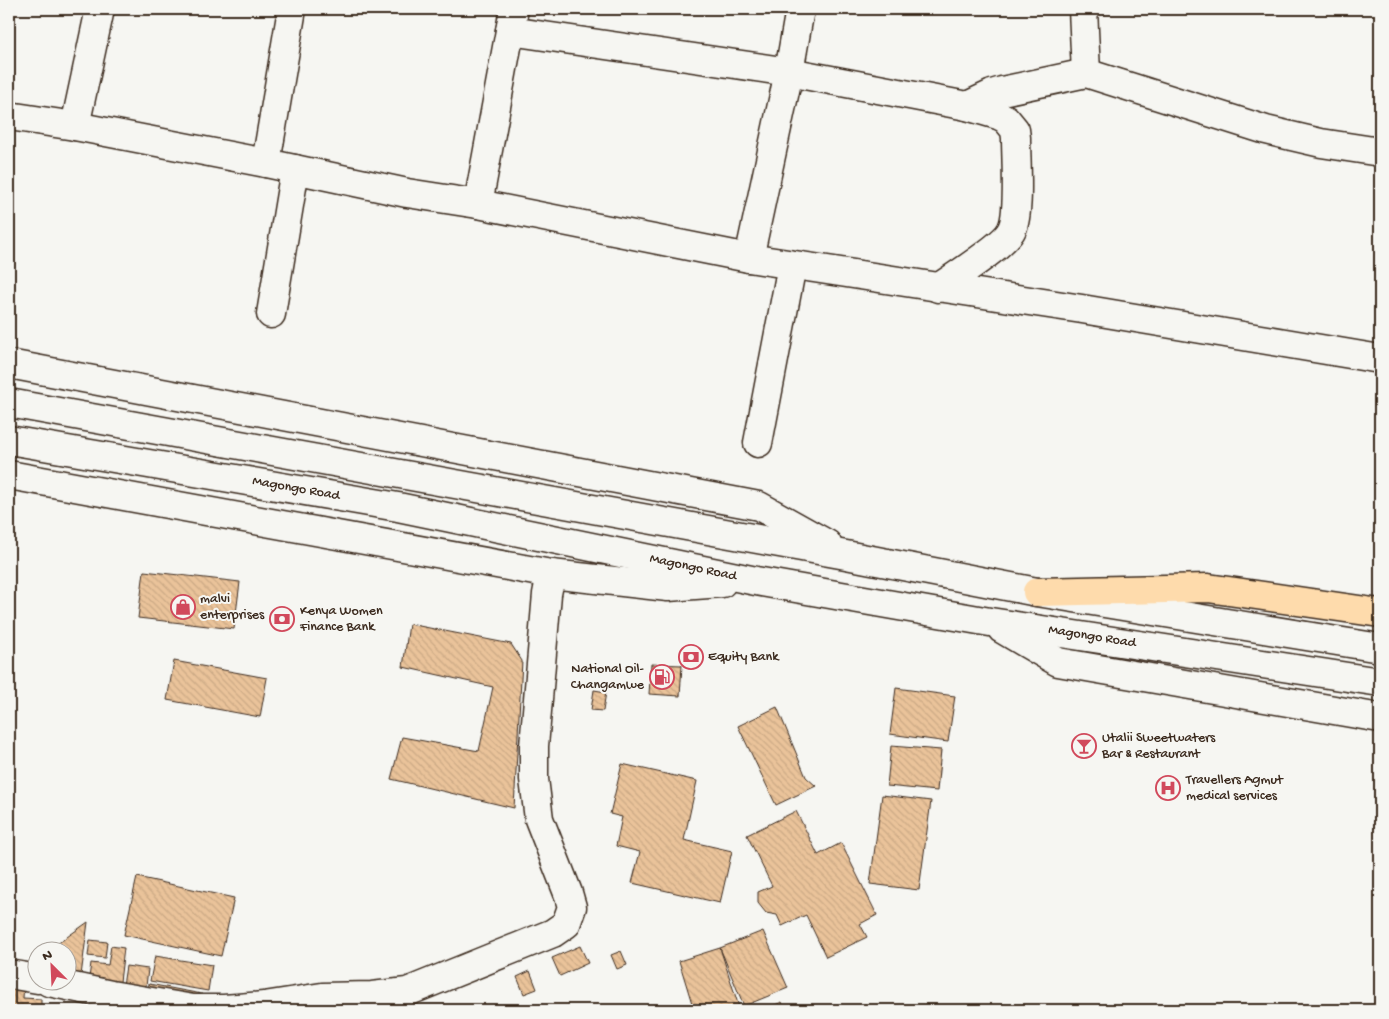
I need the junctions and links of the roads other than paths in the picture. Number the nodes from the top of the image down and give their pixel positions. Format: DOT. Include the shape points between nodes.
graph roads {
  1 [pos="100,9"];
  2 [pos="292,9"];
  3 [pos="800,9"];
  4 [pos="1083,9"];
  5 [pos="512,20"];
  6 [pos="788,72"];
  7 [pos="1086,73"];
  8 [pos="967,106"];
  9 [pos="9,116"];
  10 [pos="75,126"];
  11 [pos="1380,152"];
  12 [pos="266,163"];
  13 [pos="295,169"];
  14 [pos="478,204"];
  15 [pos="749,258"];
  16 [pos="792,265"];
  17 [pos="938,288"];
  18 [pos="271,314"];
  19 [pos="1380,358"];
  20 [pos="9,364"];
  21 [pos="9,403"];
  22 [pos="9,440"];
  23 [pos="758,443"];
  24 [pos="9,475"];
  25 [pos="846,555"];
  26 [pos="551,574"];
  27 [pos="756,581"];
  28 [pos="1037,592"];
  29 [pos="1380,613"];
  30 [pos="990,622"];
  31 [pos="1380,648"];
  32 [pos="1380,682"];
  33 [pos="1380,718"];
  34 [pos="9,974"];
  35 [pos="28,977"];
  36 [pos="78,988"];
  1 -- 10 [label="main road"];
  2 -- 12 [label="main road"];
  3 -- 6 [label="main road"];
  4 -- 7 [label="main road"];
  5 -- 6 [label="main road"];
  5 -- 14 [label="main road"];
  6 -- 8 [label="main road"];
  6 -- 15 [label="main road"];
  7 -- 8 [label="main road" via="1002,91"];
  7 -- 11 [label="main road" via="1266,130"];
  8 -- 17 [label="main road" via="998,115 1016,130 1014,221 1012,230 996,247"];
  9 -- 10 [label="main road"];
  10 -- 12 [label="main road"];
  12 -- 13 [label="main road"];
  13 -- 14 [label="main road" via="407,193"];
  13 -- 18 [label="main road"];
  14 -- 15 [label="main road"];
  15 -- 16 [label="main road"];
  16 -- 17 [label="main road"];
  16 -- 23 [label="main road"];
  17 -- 19 [label="main road"];
  20 -- 25 [label="main road" via="759,506"];
  21 -- 25 [label="main road"];
  22 -- 27 [label="main road, Magongo Road" via="398,507"];
  24 -- 26 [label="main road"];
  25 -- 28 [label="main road"];
  26 -- 27 [label="main road" via="668,587"];
  26 -- 36 [label="main road" via="546,594 534,779 539,819 572,907 566,924 429,984 392,994 322,997 256,1007 193,1009"];
  27 -- 30 [label="main road, Magongo Road"];
  28 -- 29 [label="highway" via="1208,588"];
  28 -- 31 [label="main road"];
  30 -- 32 [label="main road, Magongo Road"];
  30 -- 33 [label="main road" via="1058,662"];
  34 -- 35 [label="main road"];
}
